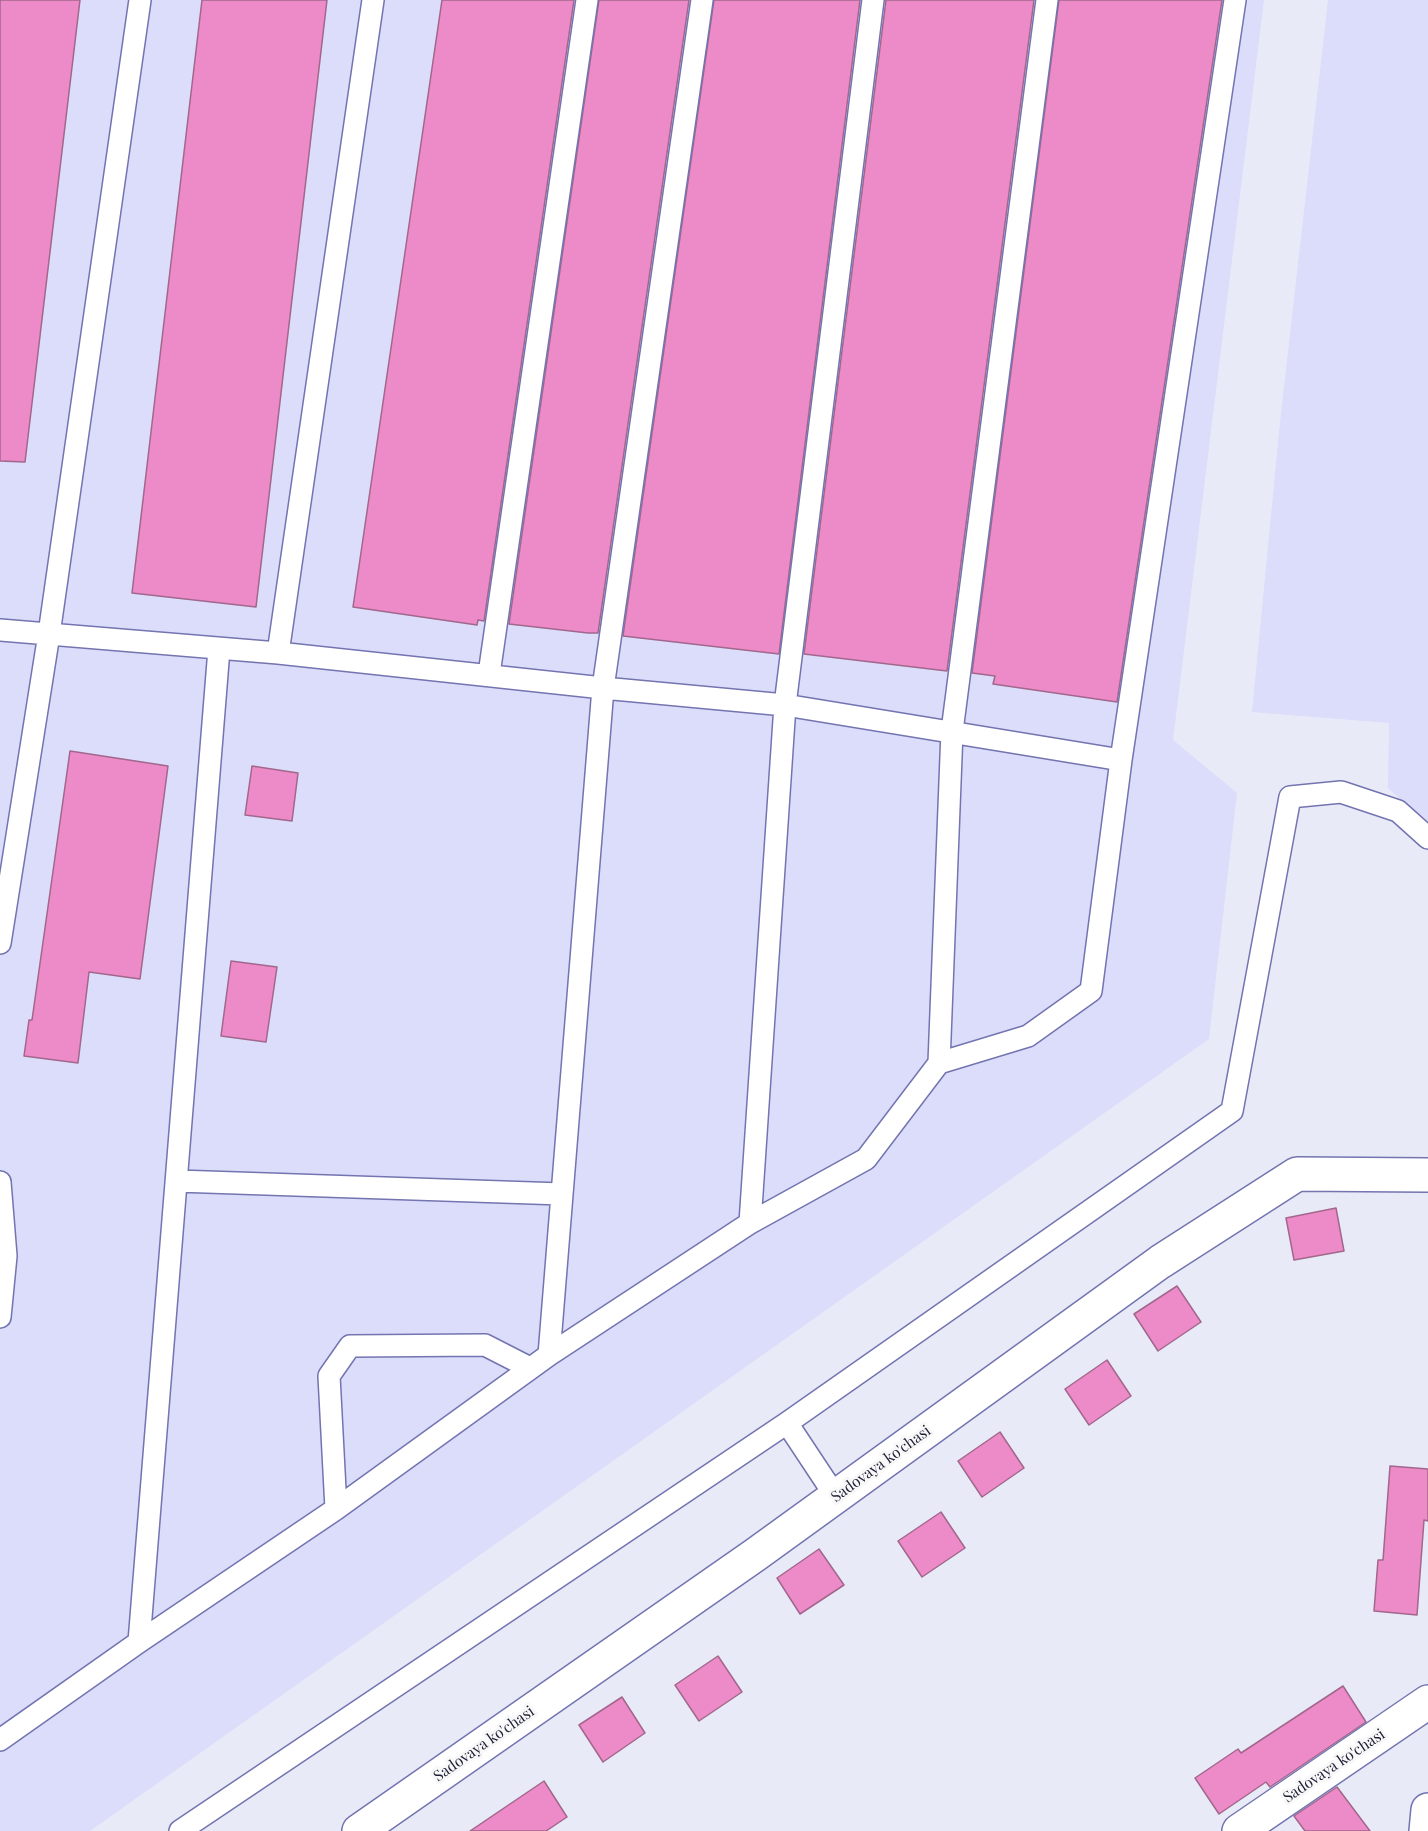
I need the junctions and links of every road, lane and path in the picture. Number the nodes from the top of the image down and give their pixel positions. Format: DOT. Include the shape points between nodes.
graph roads {
  1 [pos="140,0"];
  2 [pos="373,0"];
  3 [pos="587,0"];
  4 [pos="702,0"];
  5 [pos="873,0"];
  6 [pos="1047,0"];
  7 [pos="1235,0"];
  8 [pos="0,630"];
  9 [pos="49,634"];
  10 [pos="219,649"];
  11 [pos="278,653"];
  12 [pos="489,675"];
  13 [pos="603,688"];
  14 [pos="785,705"];
  15 [pos="952,730"];
  16 [pos="1121,760"];
  17 [pos="1428,838"];
  18 [pos="0,943"];
  19 [pos="939,1063"];
  20 [pos="1428,1175"];
  21 [pos="0,1182"];
  22 [pos="177,1182"];
  23 [pos="562,1194"];
  24 [pos="750,1223"];
  25 [pos="0,1317"];
  26 [pos="549,1354"];
  27 [pos="530,1368"];
  28 [pos="787,1423"];
  29 [pos="836,1497"];
  30 [pos="336,1509"];
  31 [pos="139,1642"];
  32 [pos="1428,1702"];
  33 [pos="0,1740"];
  34 [pos="1428,1810"];
  35 [pos="180,1831"];
  36 [pos="359,1831"];
  37 [pos="1239,1831"];
  38 [pos="1426,1831"];
  1 -- 9 [label="lane"];
  2 -- 11 [label="lane"];
  3 -- 12 [label="lane"];
  4 -- 13 [label="lane"];
  5 -- 14 [label="lane"];
  6 -- 15 [label="lane"];
  7 -- 16 [label="lane"];
  8 -- 9 [label="lane"];
  9 -- 10 [label="lane"];
  9 -- 18 [label="lane"];
  10 -- 11 [label="lane"];
  10 -- 22 [label="lane"];
  11 -- 12 [label="lane"];
  12 -- 13 [label="lane"];
  13 -- 14 [label="lane"];
  13 -- 23 [label="lane"];
  14 -- 15 [label="lane"];
  14 -- 24 [label="lane"];
  15 -- 16 [label="lane"];
  15 -- 19 [label="lane"];
  16 -- 19 [label="lane" via="1091,991 1028,1036"];
  17 -- 28 [label="lane" via="1398,812 1341,792 1290,797 1232,1112"];
  19 -- 24 [label="lane" via="866,1159"];
  20 -- 29 [label="street, Sadovaya ko'chasi" via="1297,1174 1160,1262"];
  21 -- 25 [label="lane" via="6,1256"];
  22 -- 23 [label="lane"];
  22 -- 31 [label="lane"];
  23 -- 26 [label="lane"];
  24 -- 26 [label="lane"];
  26 -- 27 [label="lane"];
  27 -- 30 [label="lane"];
  27 -- 30 [label="lane" via="485,1345 350,1346 329,1376"];
  28 -- 29 [label="lane"];
  28 -- 35 [label="lane"];
  29 -- 36 [label="street, Sadovaya ko'chasi"];
  30 -- 31 [label="lane"];
  31 -- 33 [label="lane"];
  32 -- 37 [label="street, Sadovaya ko'chasi"];
  34 -- 38 [label="street"];
}
